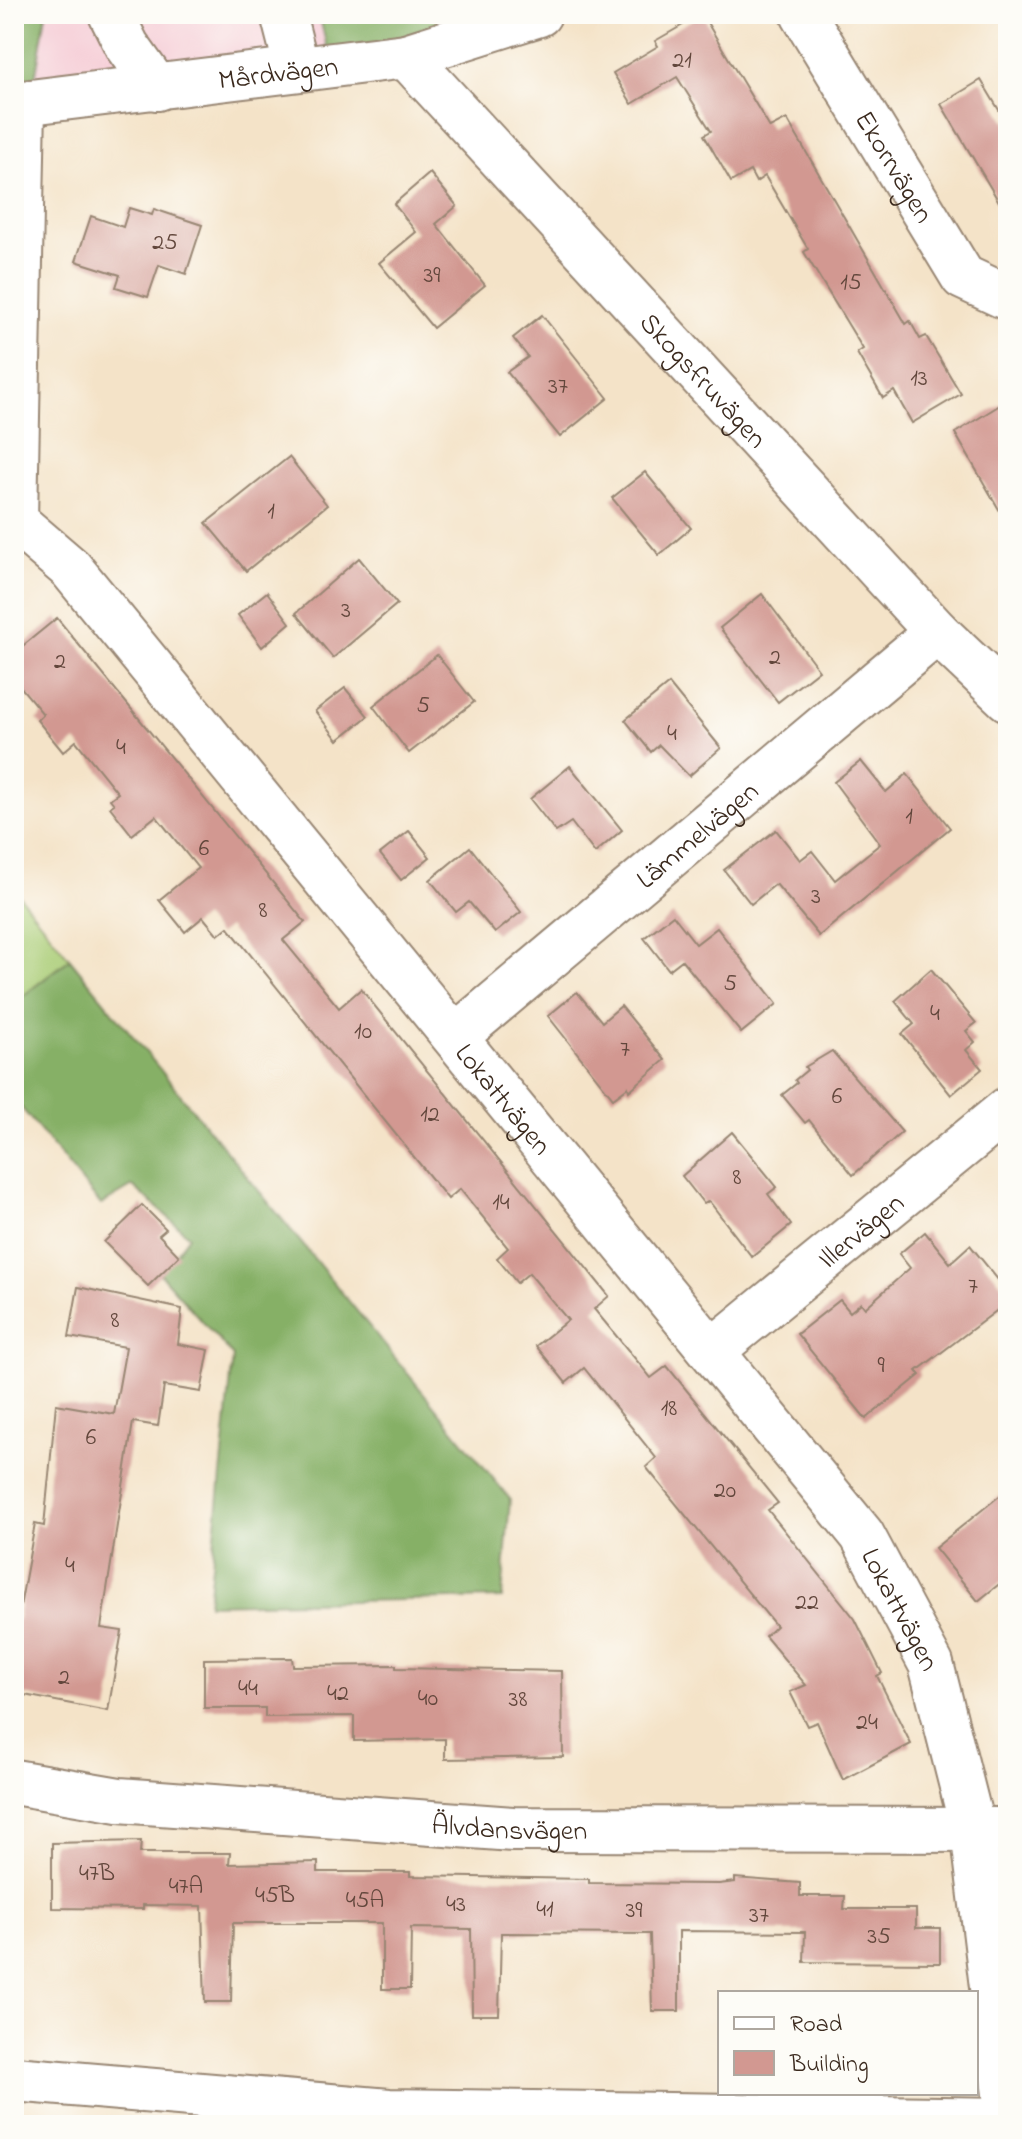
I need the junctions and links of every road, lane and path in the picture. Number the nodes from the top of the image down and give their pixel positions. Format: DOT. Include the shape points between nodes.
graph roads {
  1 [pos="111,14"];
  2 [pos="283,14"];
  3 [pos="539,14"];
  4 [pos="803,14"];
  5 [pos="406,56"];
  6 [pos="297,69"];
  7 [pos="157,88"];
  8 [pos="19,105"];
  9 [pos="1008,298"];
  10 [pos="15,521"];
  11 [pos="937,632"];
  12 [pos="1008,699"];
  13 [pos="456,1036"];
  14 [pos="1008,1109"];
  15 [pos="713,1350"];
  16 [pos="14,1782"];
  17 [pos="991,1830"];
  18 [pos="14,2079"];
  19 [pos="1008,2119"];
  1 -- 7 [label="street"];
  2 -- 6 [label="street"];
  3 -- 5 [label="street, Mårdvägen"];
  4 -- 9 [label="street, Ekorrvägen" via="963,277"];
  5 -- 6 [label="street, Mårdvägen"];
  5 -- 11 [label="street, Skogsfruvägen"];
  6 -- 7 [label="street, Mårdvägen"];
  7 -- 8 [label="street, Mårdvägen"];
  8 -- 10 [label="street, Lokattvägen"];
  10 -- 13 [label="street, Lokattvägen" via="71,569"];
  11 -- 12 [label="street, Skogsfruvägen"];
  11 -- 13 [label="street, Lämmelvägen"];
  13 -- 15 [label="street, Lokattvägen"];
  14 -- 15 [label="street, Illervägen"];
  15 -- 17 [label="street, Lokattvägen" via="869,1548 931,1664"];
  16 -- 17 [label="street, Älvdansvägen" via="119,1800 513,1829"];
  17 -- 19 [label="street, Lokattvägen"];
  18 -- 19 [label="street" via="389,2111"];
}
